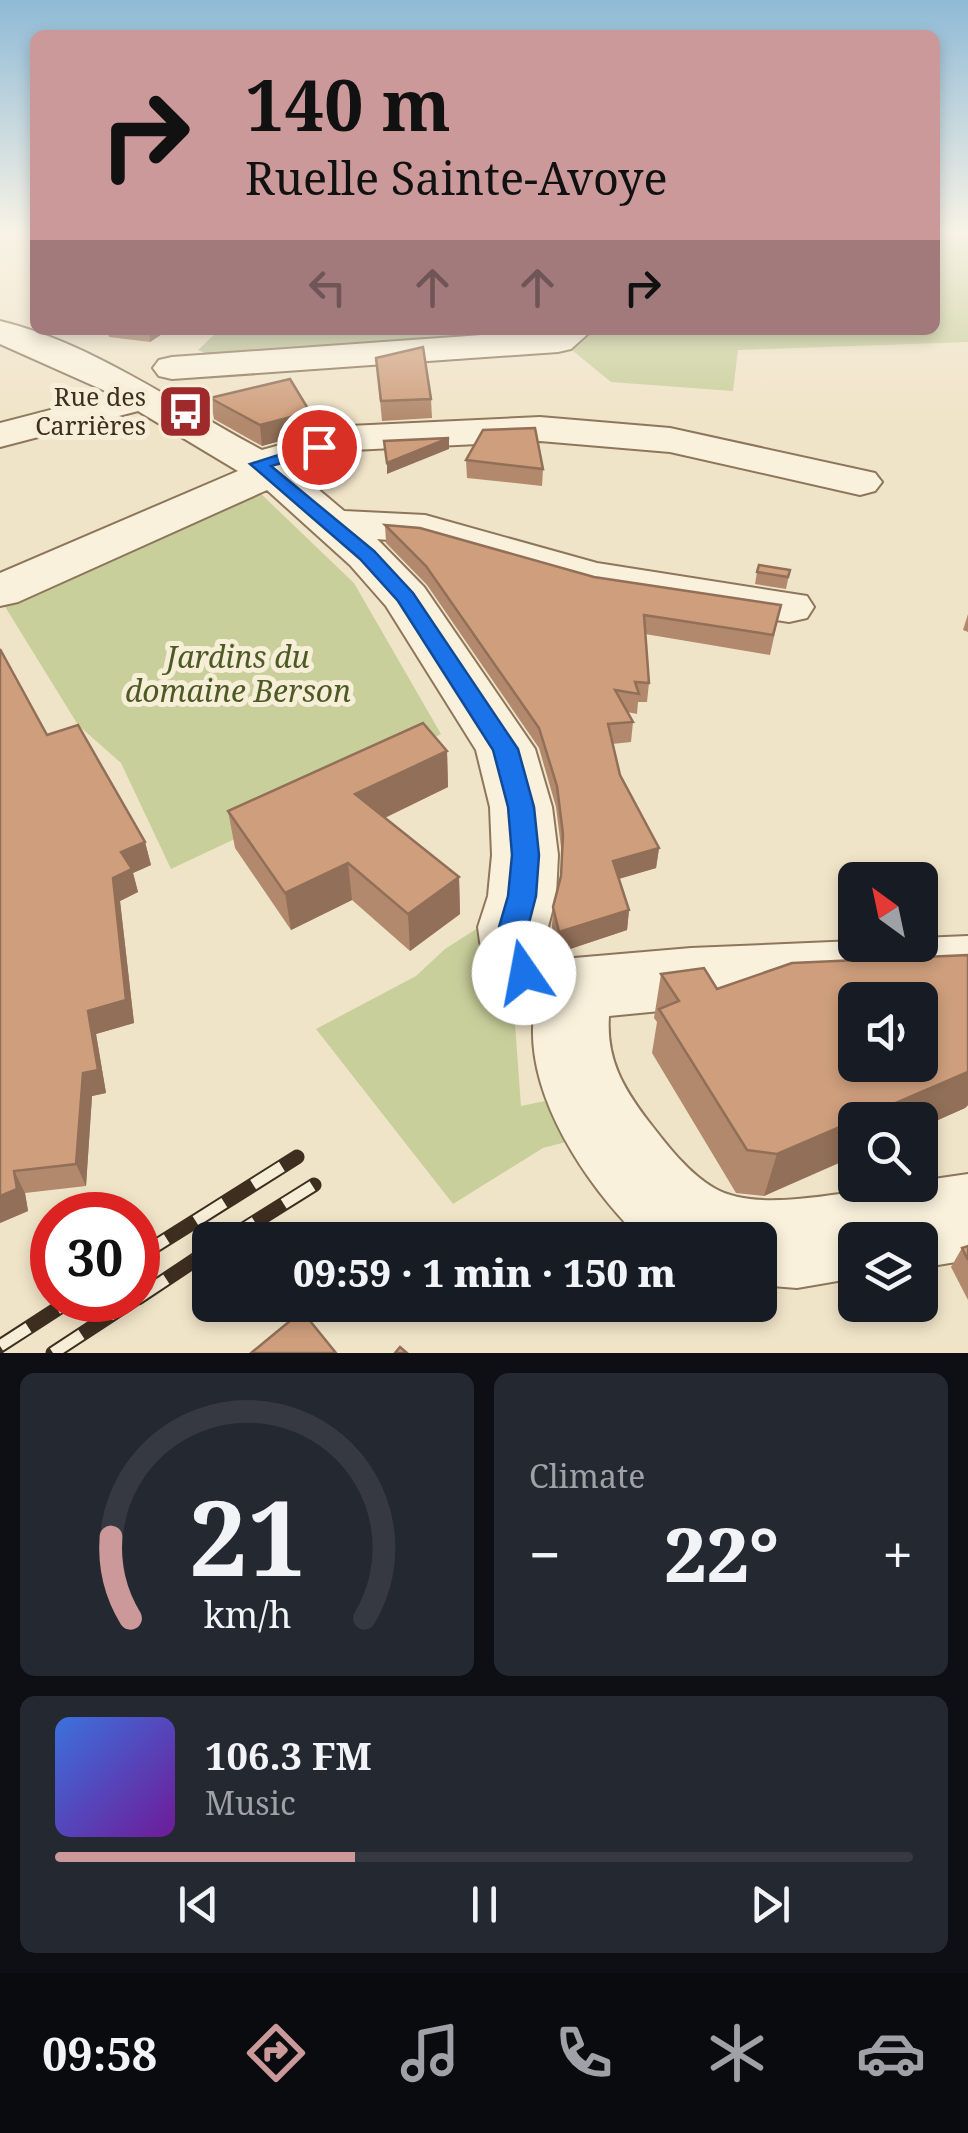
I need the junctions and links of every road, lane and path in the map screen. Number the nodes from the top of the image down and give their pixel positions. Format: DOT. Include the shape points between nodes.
graph roads {
  1 [pos="0,313"];
  2 [pos="30,328"];
  3 [pos="0,331"];
  4 [pos="43,335"];
  5 [pos="203,335"];
  6 [pos="567,335"];
  7 [pos="134,380"];
  8 [pos="0,435"];
  9 [pos="265,468"];
  10 [pos="860,482"];
  11 [pos="327,520"];
  12 [pos="0,590"];
  13 [pos="789,607"];
  14 [pos="968,965"];
  15 [pos="558,988"];
  16 [pos="968,1217"];
  17 [pos="693,1222"];
  18 [pos="777,1241"];
  1 -- 2 [label="street"];
  3 -- 7 [label="street"];
  4 -- 7 [label="street"];
  5 -- 7 [label="street"];
  6 -- 7 [label="street" via="558,341"];
  7 -- 8 [label="street"];
  7 -- 9 [label="street" via="186,426"];
  9 -- 10 [label="street" via="349,438 540,429 670,440"];
  9 -- 11 [label="street"];
  9 -- 12 [label="street"];
  11 -- 13 [label="street" via="425,530 593,577"];
  11 -- 15 [label="street" via="406,598 505,749 526,855 515,942 524,973"];
  14 -- 15 [label="street"];
  15 -- 17 [label="street" via="594,1113 676,1213"];
  16 -- 18 [label="street"];
}
